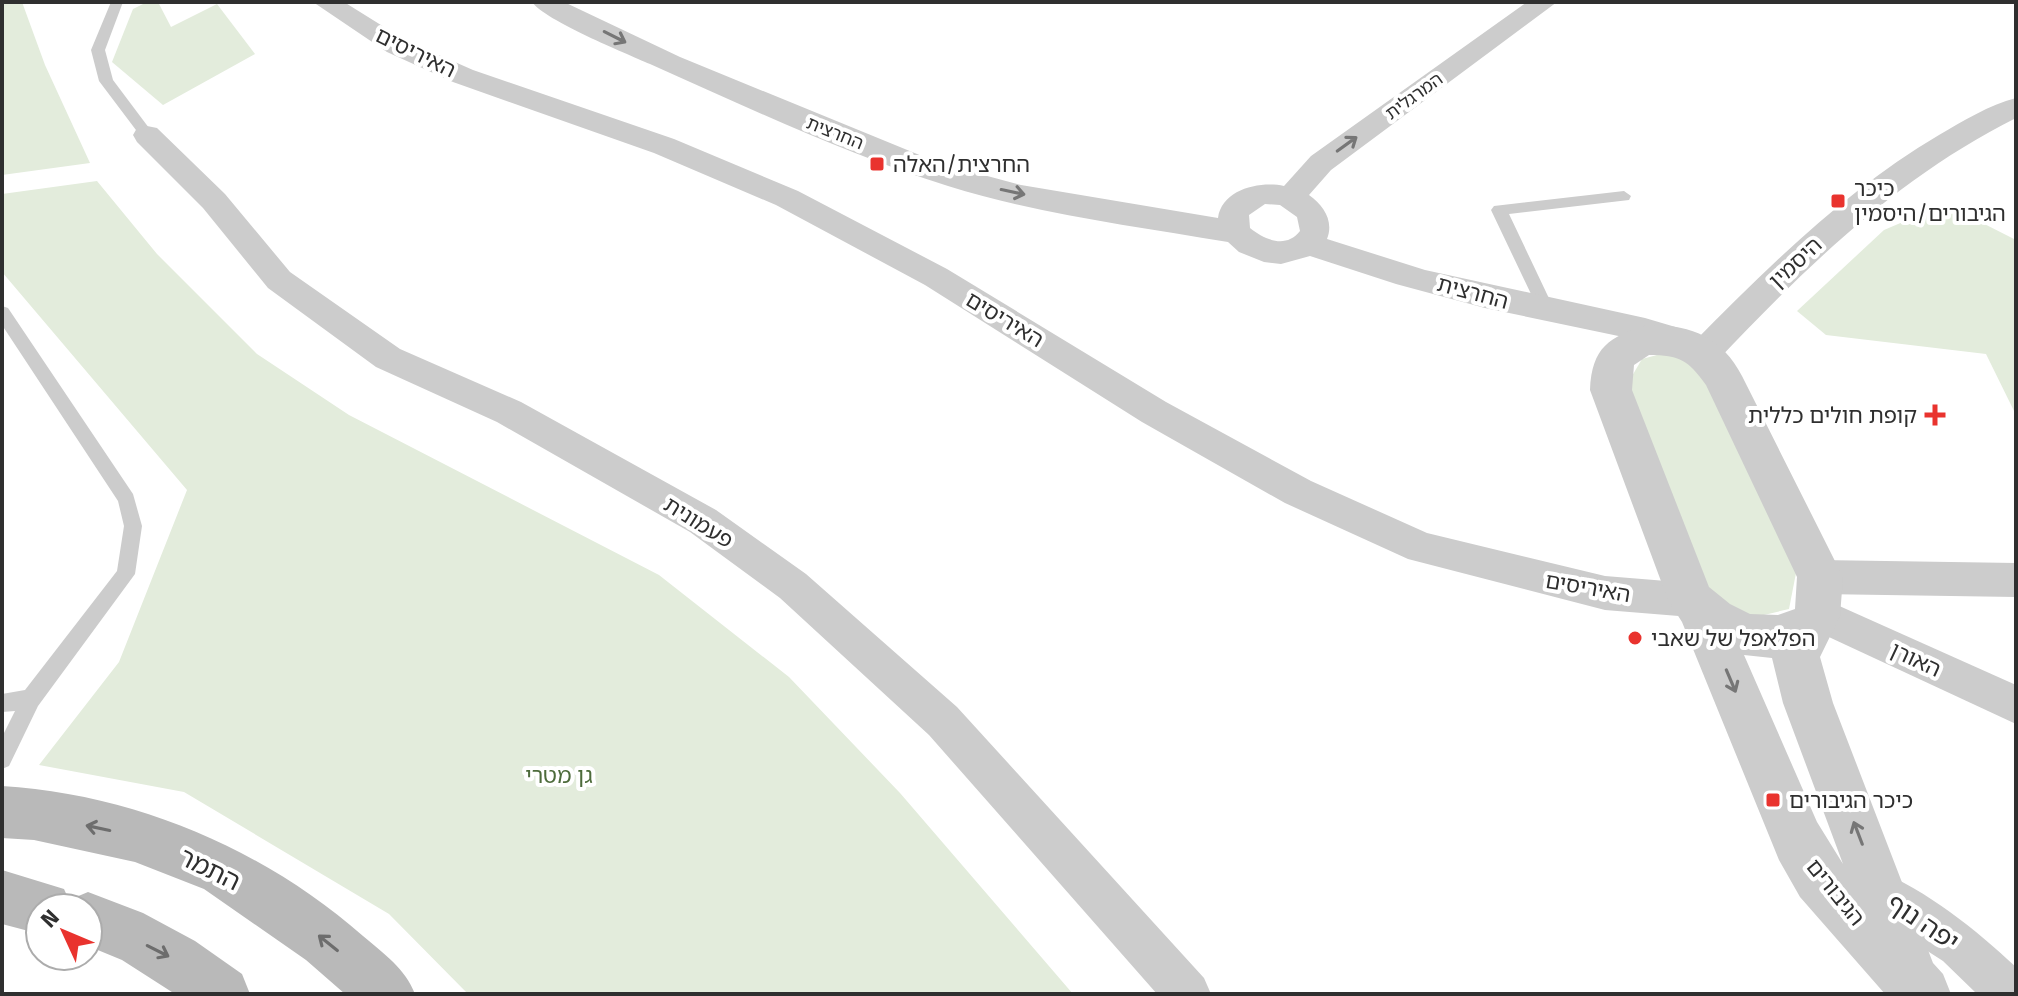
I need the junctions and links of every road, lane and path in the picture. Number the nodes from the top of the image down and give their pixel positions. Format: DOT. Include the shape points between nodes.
graph roads {
  1 [pos="117,2"];
  2 [pos="326,2"];
  3 [pos="545,2"];
  4 [pos="1544,2"];
  5 [pos="2016,107"];
  6 [pos="147,135"];
  7 [pos="1624,196"];
  8 [pos="1291,197"];
  9 [pos="1235,232"];
  10 [pos="1308,244"];
  11 [pos="1547,311"];
  12 [pos="2,312"];
  13 [pos="1691,346"];
  14 [pos="1611,390"];
  15 [pos="2016,580"];
  16 [pos="1817,603"];
  17 [pos="1695,604"];
  18 [pos="31,699"];
  19 [pos="2,703"];
  20 [pos="2016,705"];
  21 [pos="2,759"];
  22 [pos="2,812"];
  23 [pos="1819,878"];
  24 [pos="1880,892"];
  25 [pos="2,897"];
  26 [pos="24,903"];
  27 [pos="104,923"];
  28 [pos="1919,989"];
  29 [pos="222,994"];
  30 [pos="387,994"];
  31 [pos="1188,994"];
  32 [pos="2011,994"];
  1 -- 6 [label="lane" via="98,50 106,81"];
  2 -- 17 [label="street, האיריסים" via="396,46 463,76 664,146 787,198 936,277 1154,412 1298,492 1421,548 1605,593"];
  3 -- 9 [label="street, החרצית, one-way" via="634,47 842,137 936,171 1064,203"];
  8 -- 4 [label="street, המרגלית, one-way" via="1321,163"];
  5 -- 13 [label="street, היסמין" via="1976,125 1866,196 1779,276"];
  6 -- 31 [label="street, פעמונית" via="214,201 279,280 388,358 509,412 703,521 793,586 943,721"];
  7 -- 11 [label="lane" via="1499,210"];
  8 -- 9 [label="street" via="1262,194 1239,203 1231,222"];
  8 -- 10 [label="street" via="1312,213 1316,223"];
  9 -- 10 [label="street" via="1270,253"];
  10 -- 11 [label="street, החרצית"];
  11 -- 13 [label="street, החרצית" via="1653,330"];
  11 -- 14 [label="street, החרצית" via="1609,349"];
  12 -- 18 [label="lane" via="127,499 133,526 126,574"];
  13 -- 14 [label="street" via="1647,340 1627,347 1611,369"];
  13 -- 16 [label="street" via="1722,376"];
  14 -- 17 [label="street, הגיבורים"];
  15 -- 16 [label="street"];
  16 -- 17 [label="street" via="1797,632 1757,638 1741,635"];
  16 -- 20 [label="street, האורן"];
  24 -- 16 [label="street, הגיבורים, one-way" via="1795,655"];
  17 -- 23 [label="street, הגיבורים, one-way"];
  18 -- 19 [label="lane"];
  18 -- 21 [label="lane"];
  30 -- 22 [label="main road, התמר, one-way" via="326,940 221,869 135,836"];
  23 -- 24 [label="street, יפה נוף"];
  23 -- 28 [label="street, הגיבורים"];
  24 -- 28 [label="street, הגיבורים"];
  24 -- 32 [label="street, יפה נוף" via="1959,945"];
  25 -- 26 [label="main road"];
  27 -- 29 [label="main road, one-way" via="179,961"];
}
